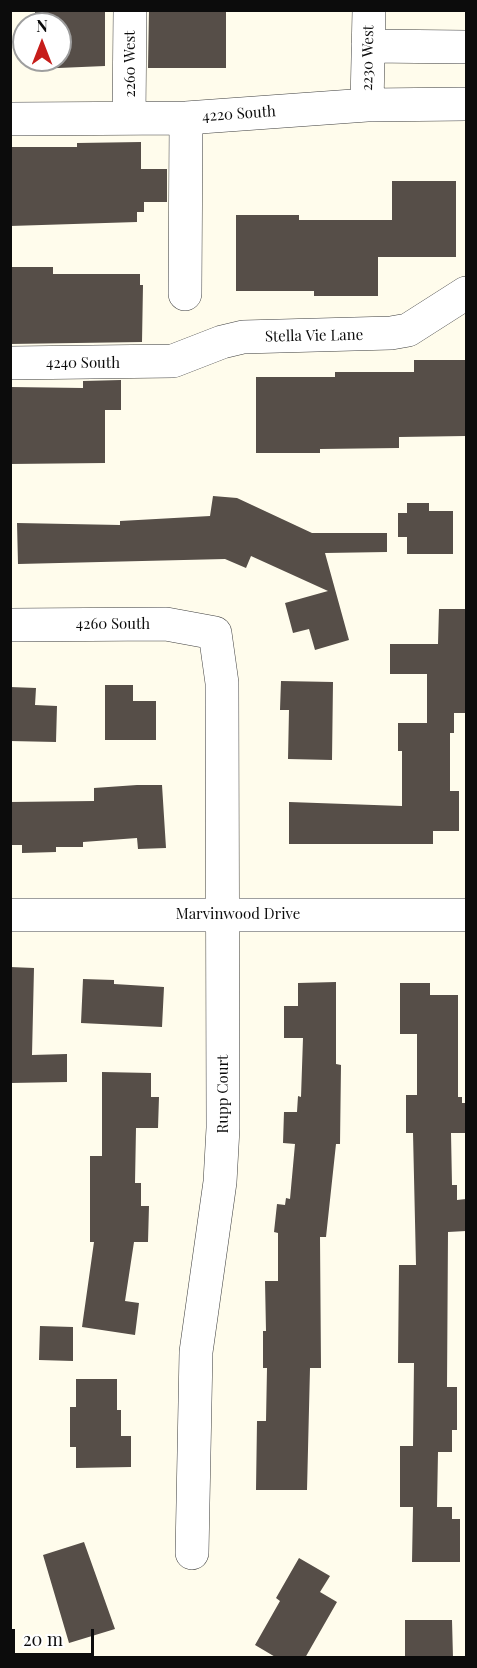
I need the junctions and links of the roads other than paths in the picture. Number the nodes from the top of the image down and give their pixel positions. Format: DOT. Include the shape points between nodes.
graph roads {
  1 [pos="130,10"];
  2 [pos="369,10"];
  3 [pos="368,46"];
  4 [pos="466,46"];
  5 [pos="466,104"];
  6 [pos="367,105"];
  7 [pos="10,118"];
  8 [pos="129,118"];
  9 [pos="186,118"];
  10 [pos="466,293"];
  11 [pos="185,294"];
  12 [pos="10,363"];
  13 [pos="155,363"];
  14 [pos="10,625"];
  15 [pos="215,633"];
  16 [pos="223,914"];
  17 [pos="10,915"];
  18 [pos="466,915"];
  19 [pos="192,1553"];
  1 -- 8 [label="street, 2260 West"];
  2 -- 3 [label="street, 2230 West"];
  3 -- 4 [label="street"];
  3 -- 6 [label="street, 2230 West"];
  5 -- 6 [label="street, 4220 South"];
  6 -- 9 [label="street, 4220 South"];
  7 -- 8 [label="street, 4220 South"];
  8 -- 9 [label="street, 4220 South"];
  9 -- 11 [label="street"];
  10 -- 13 [label="street, Stella Vie Lane" via="408,330 369,336 243,338"];
  12 -- 13 [label="street, 4240 South"];
  14 -- 15 [label="street, 4260 South" via="166,624"];
  15 -- 16 [label="street, Rupp Court" via="222,683"];
  16 -- 17 [label="street, Marvinwood Drive"];
  16 -- 18 [label="street, Marvinwood Drive"];
  16 -- 19 [label="street, Rupp Court" via="223,1128 220,1182 196,1352"];
}
